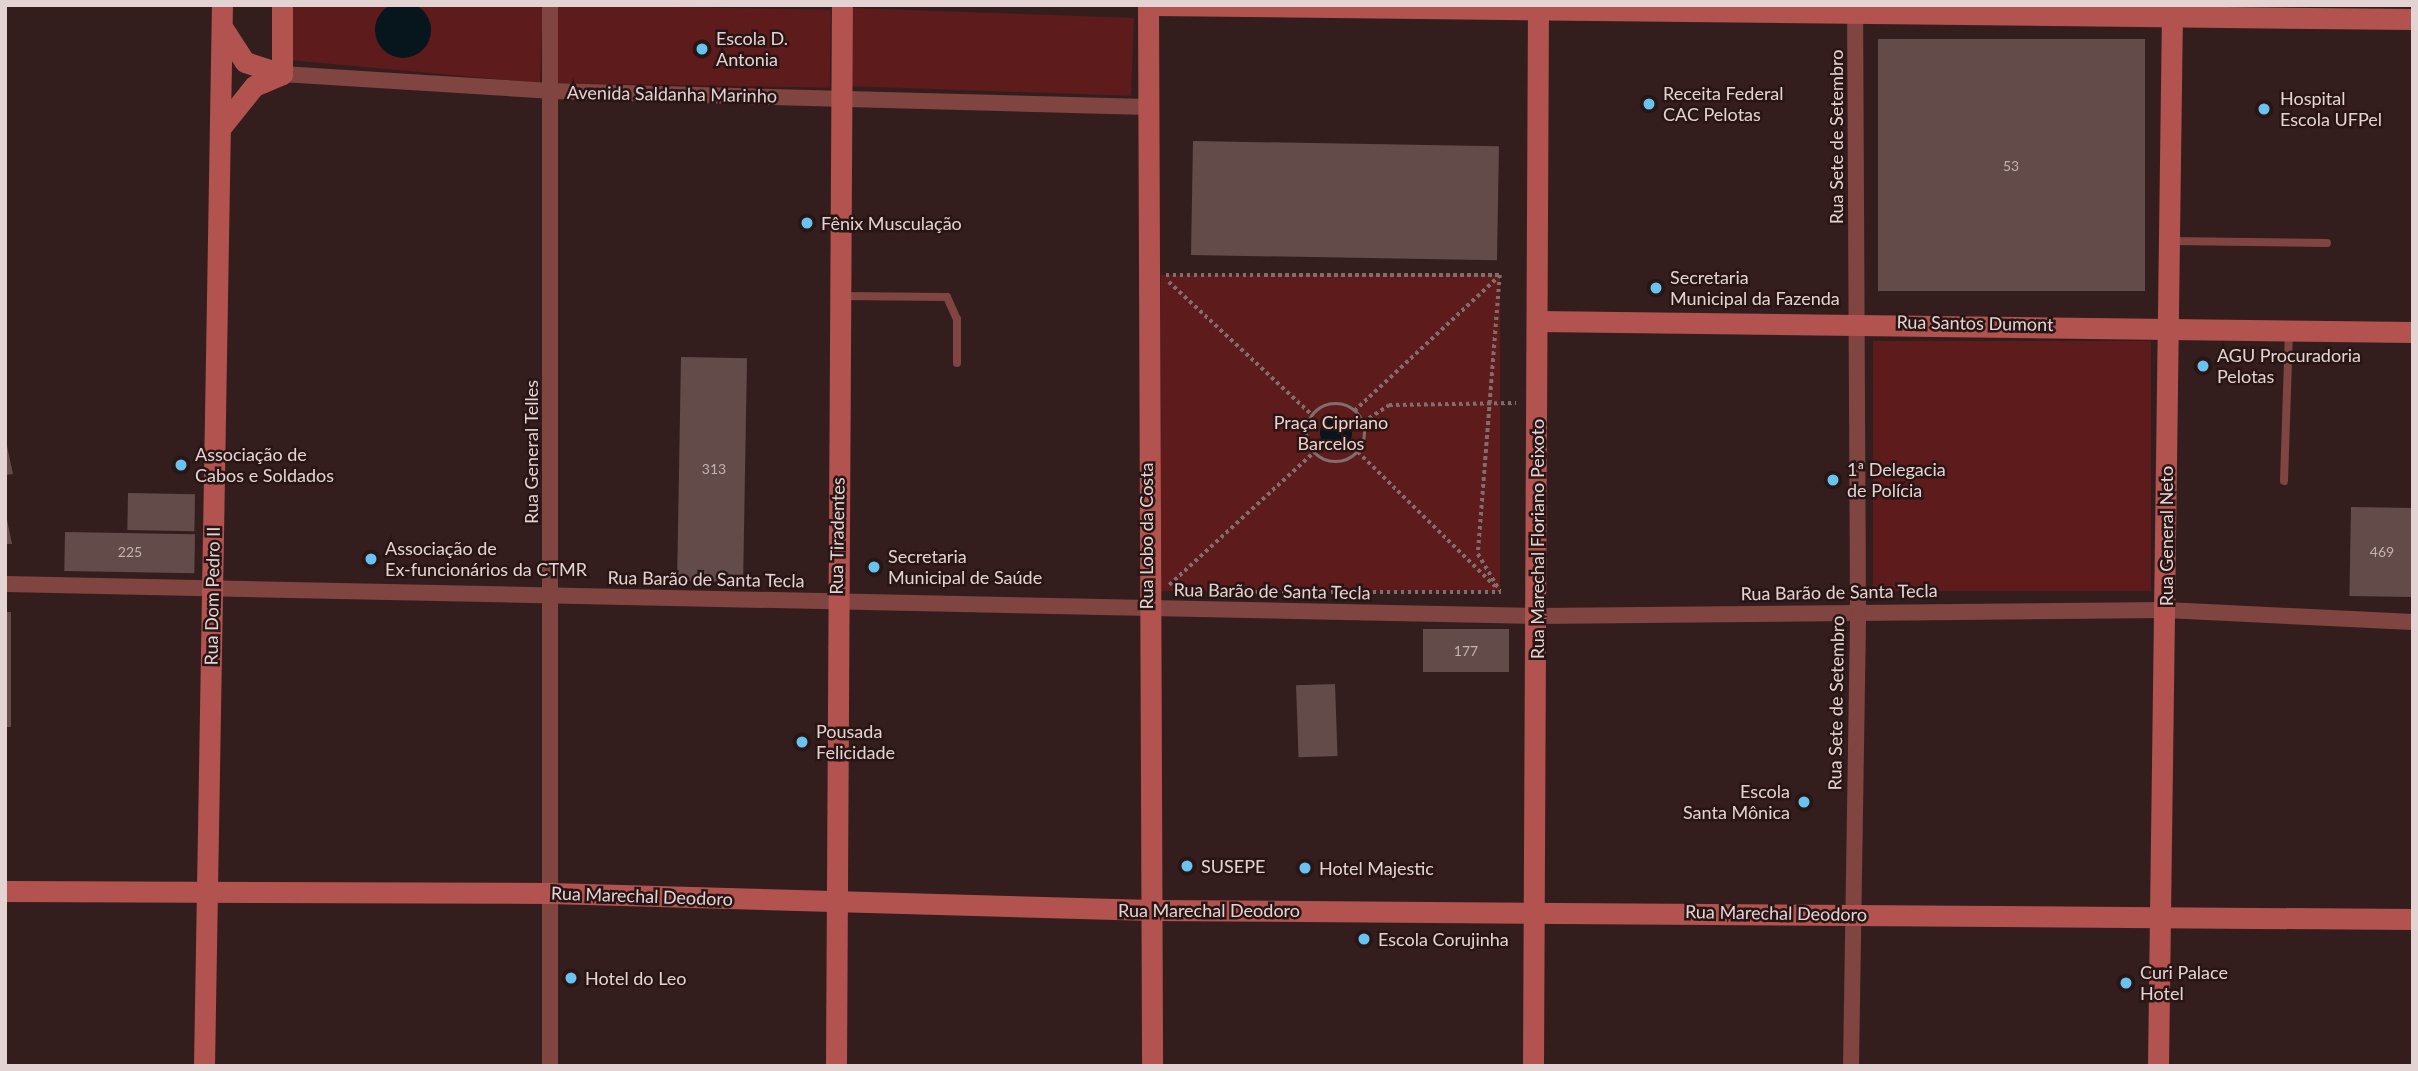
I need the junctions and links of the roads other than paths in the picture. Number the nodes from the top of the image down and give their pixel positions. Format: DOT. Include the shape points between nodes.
graph roads {
  1 [pos="282,5"];
  2 [pos="550,5"];
  3 [pos="842,5"];
  4 [pos="1151,5"];
  5 [pos="1508,8"];
  6 [pos="1538,9"];
  7 [pos="1855,9"];
  8 [pos="2172,12"];
  9 [pos="222,15"];
  10 [pos="2413,19"];
  11 [pos="1538,54"];
  12 [pos="282,74"];
  13 [pos="550,91"];
  14 [pos="841,99"];
  15 [pos="1147,107"];
  16 [pos="222,126"];
  17 [pos="2168,241"];
  18 [pos="2327,243"];
  19 [pos="839,296"];
  20 [pos="1538,321"];
  21 [pos="1855,322"];
  22 [pos="2167,325"];
  23 [pos="2289,329"];
  24 [pos="2413,332"];
  25 [pos="957,363"];
  26 [pos="2284,481"];
  27 [pos="5,584"];
  28 [pos="212,591"];
  29 [pos="551,595"];
  30 [pos="836,601"];
  31 [pos="1146,608"];
  32 [pos="1858,610"];
  33 [pos="2166,610"];
  34 [pos="1536,616"];
  35 [pos="2413,622"];
  36 [pos="207,889"];
  37 [pos="5,891"];
  38 [pos="550,893"];
  39 [pos="833,901"];
  40 [pos="1153,910"];
  41 [pos="1535,911"];
  42 [pos="1850,914"];
  43 [pos="2161,914"];
  44 [pos="2413,919"];
  45 [pos="205,1066"];
  46 [pos="550,1066"];
  47 [pos="836,1066"];
  48 [pos="1152,1066"];
  49 [pos="1534,1066"];
  50 [pos="1851,1066"];
  51 [pos="2158,1066"];
  1 -- 12 [label="street"];
  2 -- 13 [label="street, Rua General Telles"];
  3 -- 14 [label="street, Rua Tiradentes"];
  4 -- 5 [label="street"];
  4 -- 15 [label="street, Rua Lobo da Costa"];
  5 -- 6 [label="street"];
  5 -- 11 [label="street"];
  6 -- 7 [label="street"];
  6 -- 11 [label="street, Rua Marechal Floriano Peixoto"];
  7 -- 8 [label="street"];
  7 -- 21 [label="street, Rua Sete de Setembro"];
  8 -- 10 [label="street"];
  8 -- 17 [label="street, Rua General Neto"];
  9 -- 12 [label="street, Avenida Saldanha Marinho" via="245,62"];
  9 -- 16 [label="street, Rua Dom Pedro II"];
  11 -- 20 [label="street, Rua Marechal Floriano Peixoto"];
  12 -- 13 [label="street, Avenida Saldanha Marinho"];
  12 -- 16 [label="street" via="254,86"];
  13 -- 14 [label="street, Avenida Saldanha Marinho"];
  13 -- 29 [label="street, Rua General Telles"];
  14 -- 15 [label="street, Avenida Saldanha Marinho"];
  14 -- 19 [label="street, Rua Tiradentes"];
  15 -- 31 [label="street, Rua Lobo da Costa"];
  16 -- 28 [label="street, Rua Dom Pedro II"];
  17 -- 18 [label="lane"];
  17 -- 22 [label="street, Rua General Neto"];
  19 -- 25 [label="lane" via="947,297 957,318"];
  19 -- 30 [label="street, Rua Tiradentes"];
  20 -- 21 [label="street, Rua Santos Dumont"];
  20 -- 34 [label="street, Rua Marechal Floriano Peixoto"];
  21 -- 22 [label="street, Rua Santos Dumont"];
  21 -- 32 [label="street, Rua Sete de Setembro"];
  22 -- 23 [label="street, Rua Santos Dumont"];
  22 -- 33 [label="street, Rua General Neto"];
  23 -- 24 [label="street, Rua Santos Dumont"];
  23 -- 26 [label="lane"];
  27 -- 28 [label="street, Rua Barão de Santa Tecla"];
  28 -- 29 [label="street, Rua Barão de Santa Tecla"];
  28 -- 36 [label="street, Rua Dom Pedro II"];
  29 -- 30 [label="street, Rua Barão de Santa Tecla"];
  29 -- 38 [label="street, Rua General Telles"];
  30 -- 31 [label="street, Rua Barão de Santa Tecla"];
  30 -- 39 [label="street, Rua Tiradentes"];
  31 -- 34 [label="street, Rua Barão de Santa Tecla"];
  31 -- 40 [label="street, Rua Lobo da Costa"];
  32 -- 33 [label="street, Rua Barão de Santa Tecla"];
  32 -- 34 [label="street, Rua Barão de Santa Tecla"];
  32 -- 42 [label="street, Rua Sete de Setembro"];
  33 -- 35 [label="street, Rua Barão de Santa Tecla"];
  33 -- 43 [label="street, Rua General Neto"];
  34 -- 41 [label="street, Rua Marechal Floriano Peixoto"];
  36 -- 37 [label="street, Rua Marechal Deodoro"];
  36 -- 38 [label="street, Rua Marechal Deodoro"];
  36 -- 45 [label="street, Rua Dom Pedro II"];
  38 -- 39 [label="street, Rua Marechal Deodoro"];
  38 -- 46 [label="street, Rua General Telles"];
  39 -- 40 [label="street, Rua Marechal Deodoro"];
  39 -- 47 [label="street, Rua Tiradentes"];
  40 -- 41 [label="street, Rua Marechal Deodoro"];
  40 -- 48 [label="street, Rua Lobo da Costa"];
  41 -- 42 [label="street, Rua Marechal Deodoro"];
  41 -- 49 [label="street, Rua Marechal Floriano Peixoto"];
  42 -- 43 [label="street, Rua Marechal Deodoro"];
  42 -- 50 [label="street, Rua Sete de Setembro"];
  43 -- 44 [label="street, Rua Marechal Deodoro"];
  43 -- 51 [label="street, Rua General Neto"];
}
